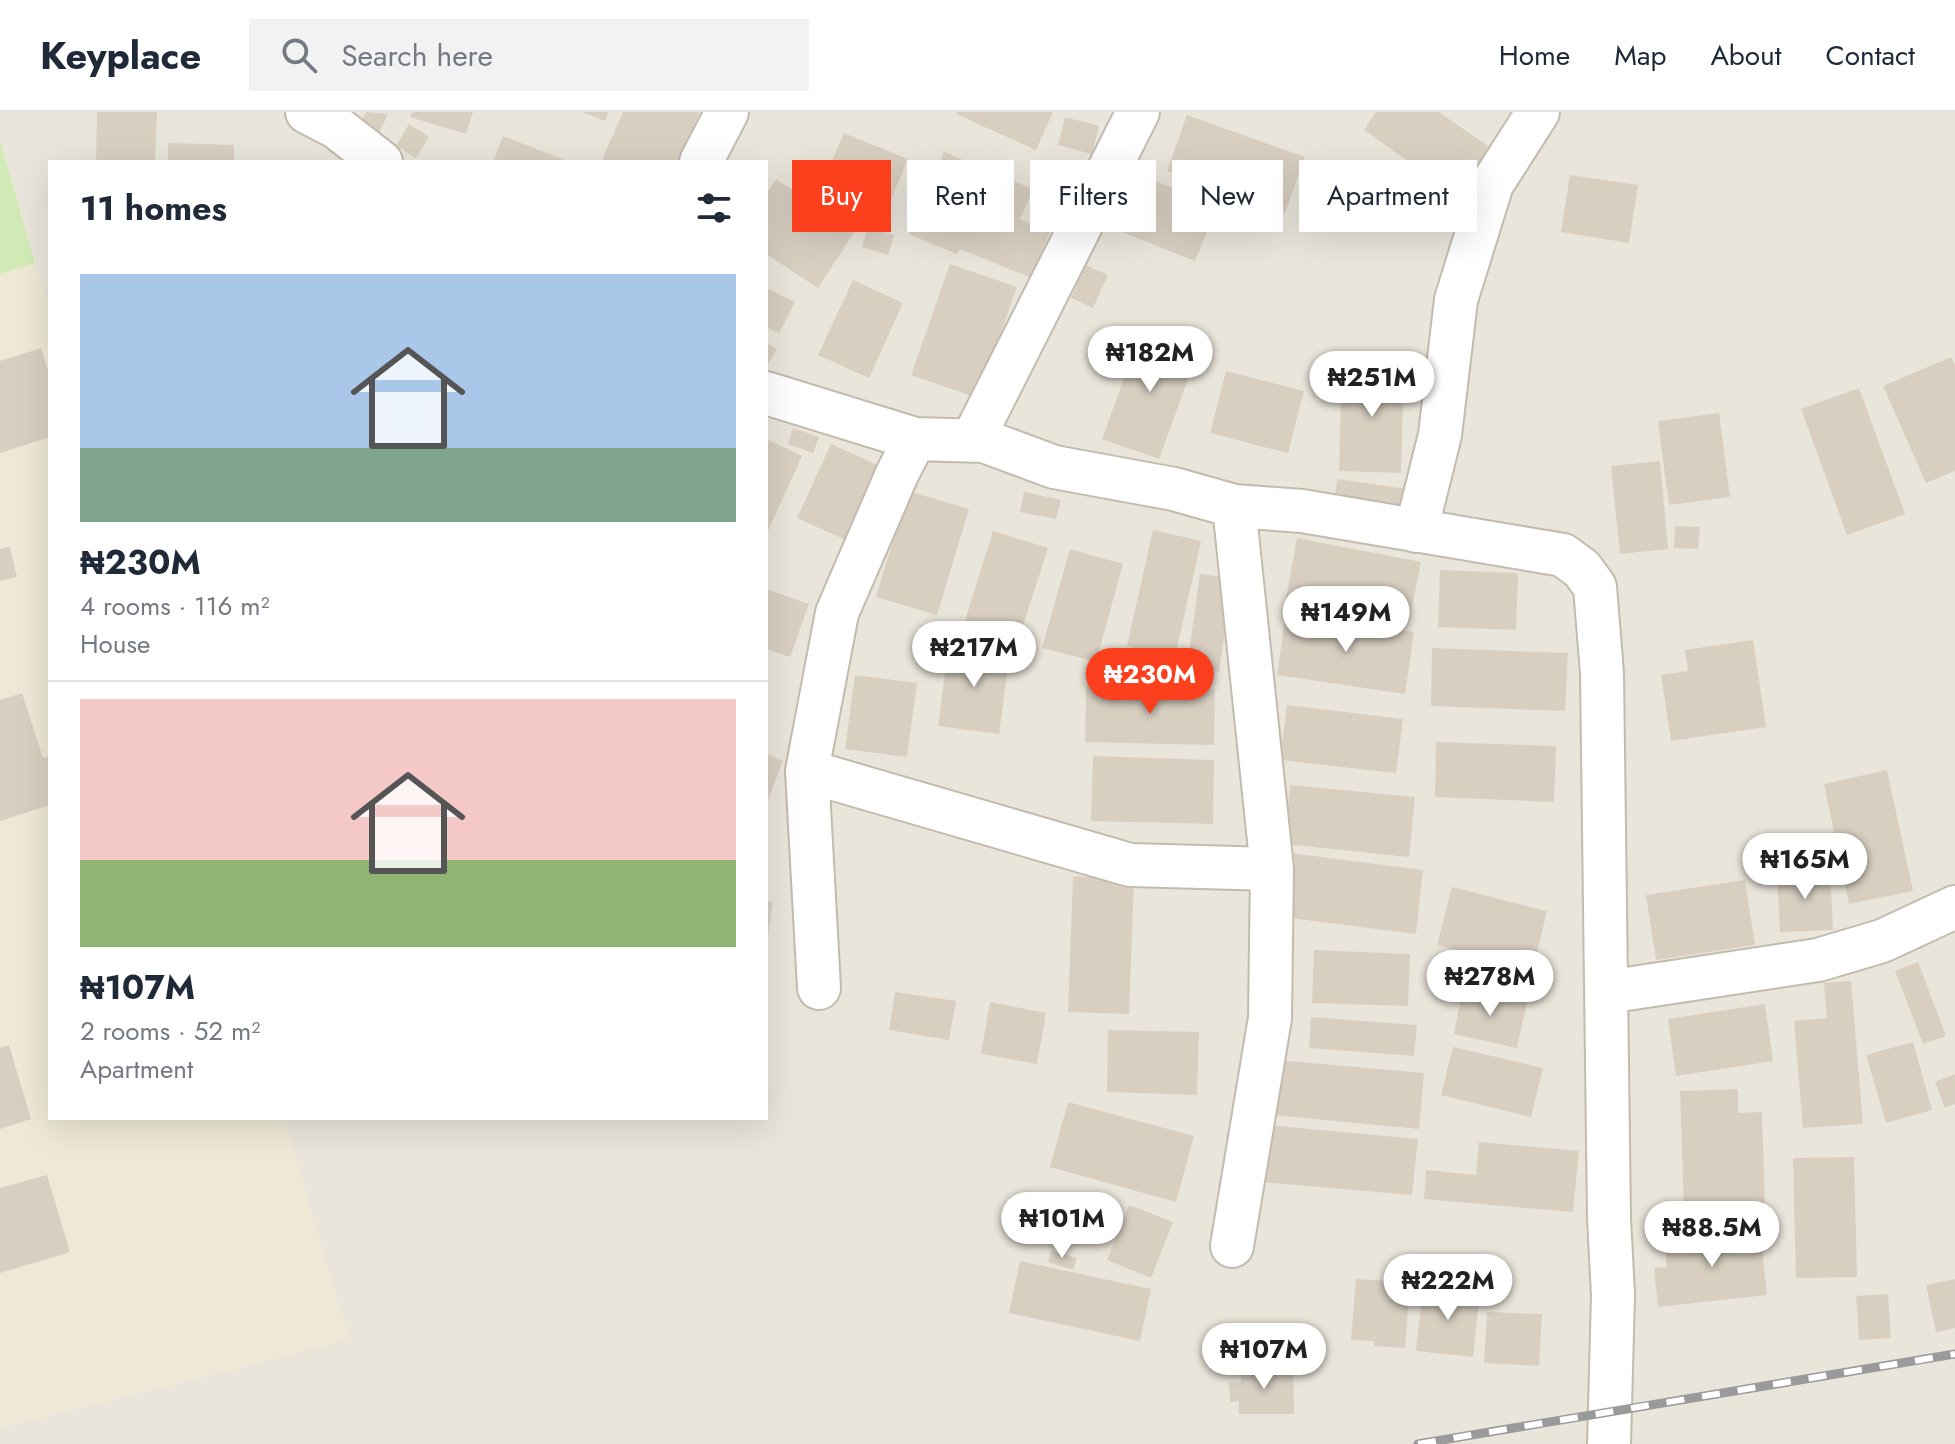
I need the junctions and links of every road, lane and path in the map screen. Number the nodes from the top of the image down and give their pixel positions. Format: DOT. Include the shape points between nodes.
graph roads {
  1 [pos="307,112"];
  2 [pos="727,112"];
  3 [pos="1138,112"];
  4 [pos="1538,112"];
  5 [pos="378,160"];
  6 [pos="702,160"];
  7 [pos="768,394"];
  8 [pos="915,439"];
  9 [pos="973,439"];
  10 [pos="1234,506"];
  11 [pos="1416,531"];
  12 [pos="807,771"];
  13 [pos="1272,869"];
  14 [pos="1955,907"];
  15 [pos="819,988"];
  16 [pos="1607,992"];
  17 [pos="1232,1246"];
  18 [pos="1609,1444"];
  1 -- 5 [label="street"];
  2 -- 6 [label="street"];
  3 -- 9 [label="street"];
  4 -- 11 [label="street" via="1492,184 1456,300 1440,435"];
  7 -- 8 [label="street"];
  8 -- 9 [label="street"];
  8 -- 12 [label="street" via="837,613"];
  9 -- 10 [label="street" via="1054,467"];
  10 -- 11 [label="street" via="1302,511"];
  10 -- 13 [label="street"];
  11 -- 16 [label="street" via="1563,555 1595,587 1602,673"];
  12 -- 13 [label="street" via="1130,865"];
  12 -- 15 [label="street"];
  13 -- 17 [label="street" via="1270,1018"];
  14 -- 16 [label="street" via="1882,941 1818,960"];
  16 -- 18 [label="street" via="1613,1295"];
}
